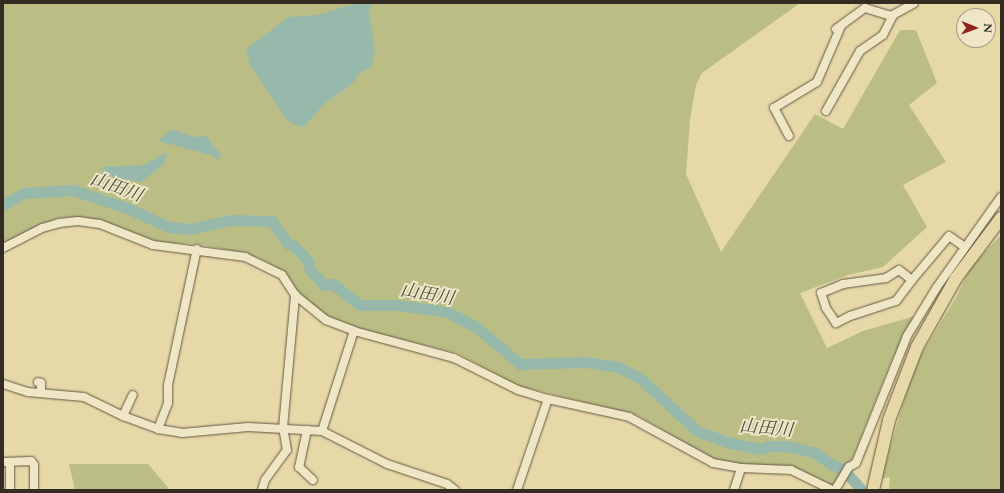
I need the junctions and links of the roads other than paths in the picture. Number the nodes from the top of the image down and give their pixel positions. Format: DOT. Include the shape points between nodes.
graph roads {
  1 [pos="914,3"];
  2 [pos="893,15"];
  3 [pos="826,111"];
  4 [pos="790,136"];
  5 [pos="1001,197"];
  6 [pos="1001,218"];
  7 [pos="965,247"];
  8 [pos="3,248"];
  9 [pos="197,249"];
  10 [pos="912,280"];
  11 [pos="296,295"];
  12 [pos="354,331"];
  13 [pos="38,382"];
  14 [pos="3,384"];
  15 [pos="41,393"];
  16 [pos="133,395"];
  17 [pos="548,399"];
  18 [pos="123,416"];
  19 [pos="283,428"];
  20 [pos="158,429"];
  21 [pos="307,430"];
  22 [pos="322,431"];
  23 [pos="6,462"];
  24 [pos="741,468"];
  25 [pos="313,480"];
  26 [pos="873,488"];
  27 [pos="10,490"];
  28 [pos="34,490"];
  29 [pos="262,490"];
  30 [pos="455,490"];
  31 [pos="517,490"];
  32 [pos="734,490"];
  33 [pos="832,490"];
  34 [pos="835,490"];
  1 -- 2 [label="street"];
  2 -- 3 [label="street" via="883,35 860,51"];
  2 -- 4 [label="street" via="865,8 838,29 817,82 774,108"];
  5 -- 7 [label="street"];
  6 -- 26 [label="main road" via="956,278 917,347 889,420"];
  7 -- 10 [label="street" via="949,236"];
  7 -- 34 [label="street" via="907,336 856,463 849,467"];
  8 -- 9 [label="street" via="42,228 78,221 100,224 153,244"];
  9 -- 11 [label="street" via="258,262 282,275"];
  9 -- 20 [label="street" via="168,385 168,403"];
  10 -- 10 [label="street" via="899,270 886,278 843,284 821,293 826,308 836,323 896,301"];
  11 -- 12 [label="street" via="326,320"];
  11 -- 19 [label="street"];
  12 -- 17 [label="street" via="454,358 518,390"];
  12 -- 22 [label="street"];
  13 -- 15 [label="street" via="41,383"];
  14 -- 15 [label="street"];
  15 -- 18 [label="street" via="84,397"];
  16 -- 18 [label="street"];
  17 -- 24 [label="street" via="628,417 704,459"];
  17 -- 31 [label="street"];
  18 -- 20 [label="street"];
  19 -- 20 [label="street" via="248,427 191,433"];
  19 -- 21 [label="street"];
  19 -- 29 [label="street" via="287,450 265,480"];
  21 -- 22 [label="street"];
  21 -- 25 [label="street" via="299,467"];
  22 -- 30 [label="street" via="387,464 447,484"];
  23 -- 27 [label="street"];
  23 -- 28 [label="street" via="31,461 34,465"];
  24 -- 32 [label="street"];
  24 -- 33 [label="street" via="791,470"];
}
